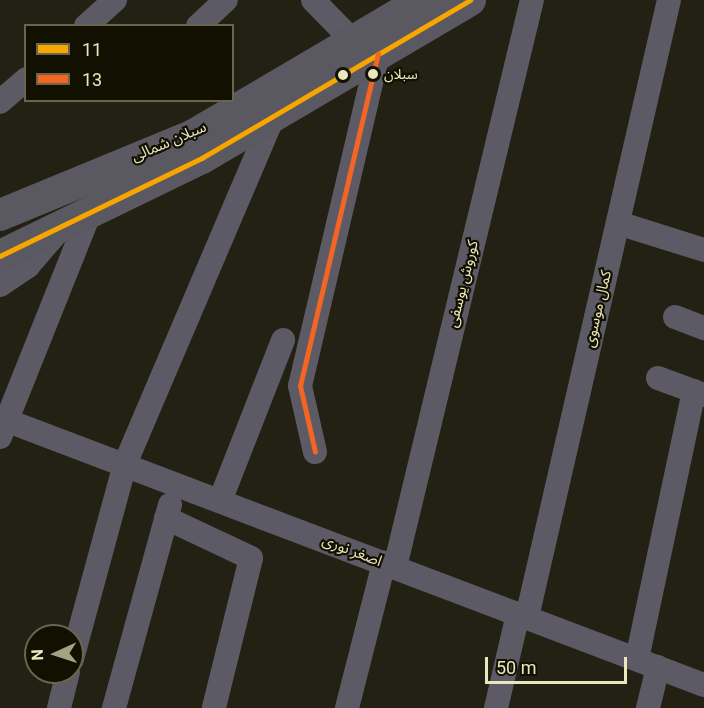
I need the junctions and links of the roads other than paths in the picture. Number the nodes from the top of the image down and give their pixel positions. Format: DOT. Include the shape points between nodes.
graph roads {
  1 [pos="115,0"];
  2 [pos="226,0"];
  3 [pos="423,0"];
  4 [pos="470,0"];
  5 [pos="532,0"];
  6 [pos="669,0"];
  7 [pos="317,1"];
  8 [pos="88,24"];
  9 [pos="200,24"];
  10 [pos="364,53"];
  11 [pos="24,81"];
  12 [pos="0,102"];
  13 [pos="274,115"];
  14 [pos="91,210"];
  15 [pos="0,215"];
  16 [pos="618,223"];
  17 [pos="63,226"];
  18 [pos="704,250"];
  19 [pos="0,256"];
  20 [pos="0,285"];
  21 [pos="675,318"];
  22 [pos="704,328"];
  23 [pos="283,340"];
  24 [pos="657,378"];
  25 [pos="699,393"];
  26 [pos="1,425"];
  27 [pos="315,452"];
  28 [pos="125,464"];
  29 [pos="176,484"];
  30 [pos="220,501"];
  31 [pos="166,518"];
  32 [pos="389,565"];
  33 [pos="523,616"];
  34 [pos="82,624"];
  35 [pos="647,663"];
  36 [pos="65,684"];
  37 [pos="704,685"];
  38 [pos="59,708"];
  39 [pos="114,708"];
  40 [pos="214,708"];
  41 [pos="346,708"];
  42 [pos="496,708"];
  43 [pos="648,708"];
  1 -- 8 [label="street"];
  2 -- 9 [label="street"];
  3 -- 10 [label="main road, سبلان شمالی"];
  4 -- 10 [label="main road, سبلان شمالی"];
  5 -- 32 [label="street, کوروش یوسفی"];
  6 -- 16 [label="street, کمال موسوی"];
  7 -- 10 [label="street"];
  10 -- 13 [label="main road, سبلان شمالی"];
  10 -- 15 [label="main road, سبلان شمالی" via="192,136"];
  10 -- 27 [label="street" via="300,396"];
  11 -- 12 [label="street"];
  13 -- 14 [label="main road, سبلان شمالی" via="202,158"];
  13 -- 28 [label="street"];
  14 -- 17 [label="main road, سبلان شمالی"];
  14 -- 26 [label="street"];
  16 -- 18 [label="street"];
  16 -- 33 [label="street, کمال موسوی"];
  17 -- 19 [label="main road, سبلان شمالی"];
  17 -- 20 [label="street" via="28,266"];
  21 -- 22 [label="street"];
  23 -- 30 [label="street"];
  24 -- 25 [label="street"];
  25 -- 35 [label="street"];
  26 -- 28 [label="street, اصغر نوری"];
  28 -- 29 [label="street, اصغر نوری"];
  28 -- 34 [label="street"];
  29 -- 30 [label="street, اصغر نوری"];
  29 -- 31 [label="street"];
  30 -- 32 [label="street, اصغر نوری"];
  31 -- 39 [label="street"];
  31 -- 40 [label="street" via="251,558"];
  32 -- 33 [label="street, اصغر نوری"];
  32 -- 41 [label="street, کوروش یوسفی"];
  33 -- 35 [label="street, اصغر نوری"];
  33 -- 42 [label="street, کمال موسوی"];
  35 -- 37 [label="street, اصغر نوری"];
  35 -- 43 [label="street"];
  36 -- 38 [label="street"];
}
